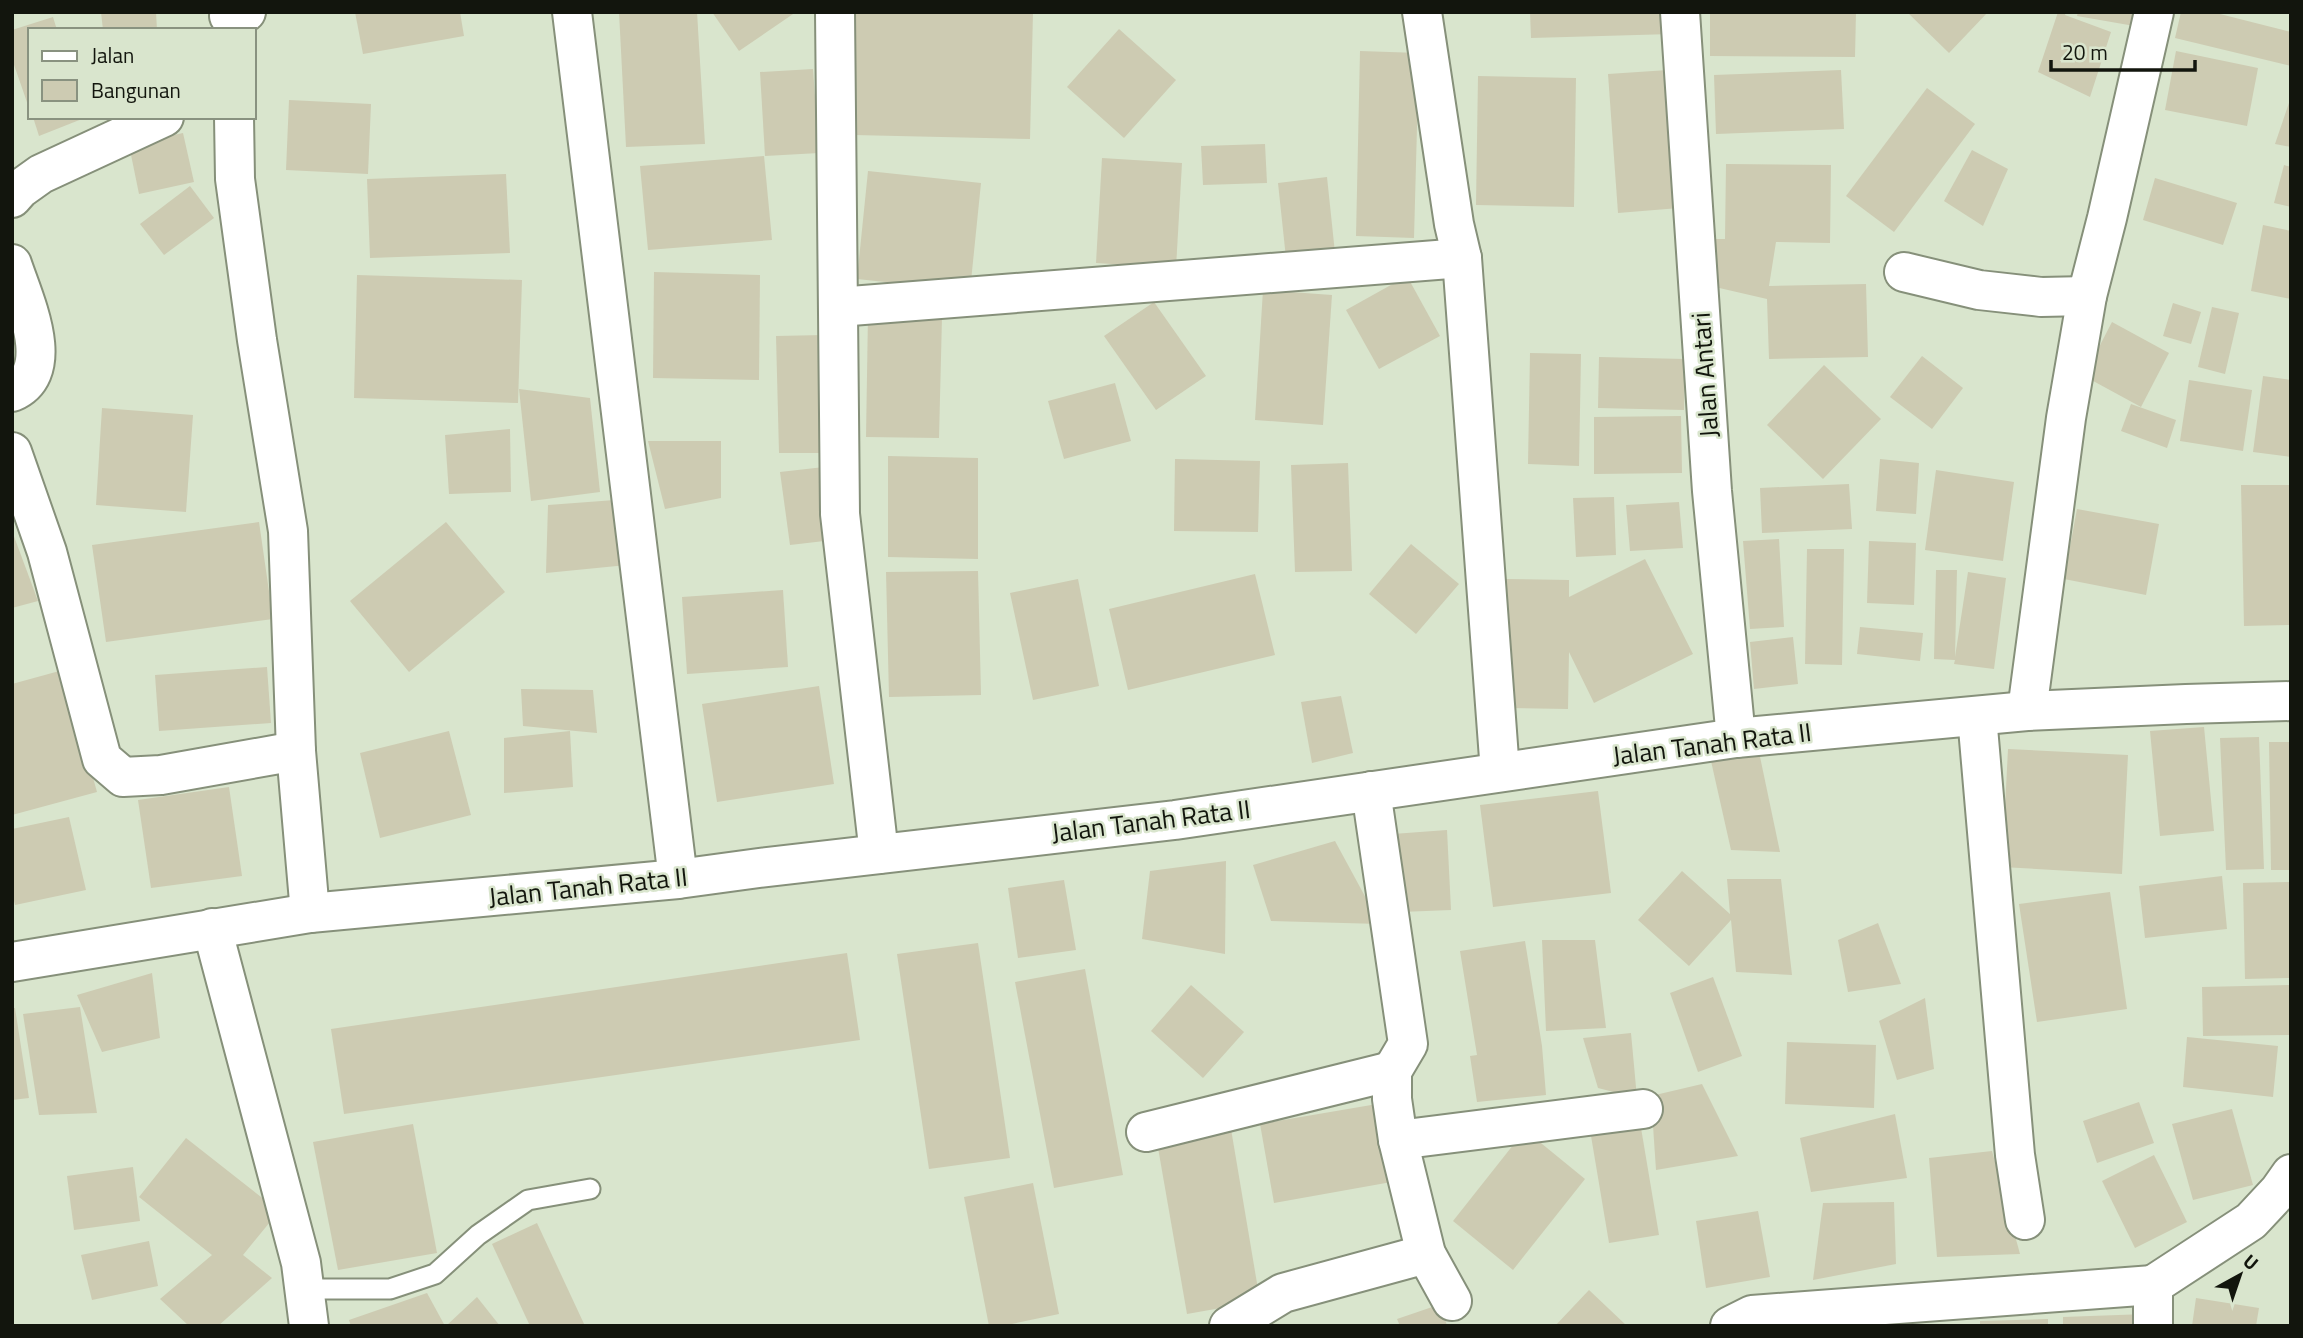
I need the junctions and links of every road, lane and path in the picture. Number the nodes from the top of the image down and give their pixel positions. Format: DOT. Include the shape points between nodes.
graph roads {
  1 [pos="572,12"];
  2 [pos="835,12"];
  3 [pos="1422,12"];
  4 [pos="1680,12"];
  5 [pos="2154,12"];
  6 [pos="159,119"];
  7 [pos="233,119"];
  8 [pos="12,198"];
  9 [pos="1462,258"];
  10 [pos="12,264"];
  11 [pos="1904,272"];
  12 [pos="2087,296"];
  13 [pos="838,307"];
  14 [pos="12,392"];
  15 [pos="12,452"];
  16 [pos="2291,701"];
  17 [pos="2028,711"];
  18 [pos="1977,716"];
  19 [pos="1736,738"];
  20 [pos="296,751"];
  21 [pos="1500,772"];
  22 [pos="1371,791"];
  23 [pos="879,854"];
  24 [pos="678,879"];
  25 [pos="310,913"];
  26 [pos="212,928"];
  27 [pos="12,962"];
  28 [pos="1392,1071"];
  29 [pos="1643,1109"];
  30 [pos="1146,1132"];
  31 [pos="1398,1140"];
  32 [pos="2291,1174"];
  33 [pos="590,1189"];
  34 [pos="2025,1220"];
  35 [pos="1426,1254"];
  36 [pos="2153,1285"];
  37 [pos="1452,1301"];
  38 [pos="306,1308"];
  39 [pos="1229,1326"];
  40 [pos="1730,1326"];
  41 [pos="2152,1326"];
  1 -- 24 [label="street"];
  2 -- 13 [label="street"];
  3 -- 9 [label="street"];
  4 -- 19 [label="street, Jalan Antari" via="1712,491"];
  5 -- 12 [label="street"];
  6 -- 8 [label="street" via="41,174"];
  7 -- 20 [label="street" via="237,192 288,531"];
  9 -- 13 [label="street"];
  9 -- 21 [label="street"];
  10 -- 14 [label="street" via="37,344 30,376 22,388"];
  11 -- 12 [label="street" via="1979,290 2041,297"];
  12 -- 17 [label="street" via="2066,418"];
  13 -- 23 [label="street" via="840,514"];
  15 -- 20 [label="street" via="47,552 102,759 123,777 161,775"];
  16 -- 17 [label="street, Jalan Tanah Rata II"];
  17 -- 18 [label="street, Jalan Tanah Rata II"];
  18 -- 19 [label="street, Jalan Tanah Rata II"];
  18 -- 34 [label="street" via="2015,1155"];
  19 -- 21 [label="street, Jalan Tanah Rata II"];
  20 -- 25 [label="street"];
  21 -- 22 [label="street, Jalan Tanah Rata II"];
  22 -- 23 [label="street, Jalan Tanah Rata II" via="1175,820"];
  22 -- 28 [label="street" via="1408,1044"];
  23 -- 24 [label="street, Jalan Tanah Rata II"];
  24 -- 25 [label="street, Jalan Tanah Rata II"];
  25 -- 26 [label="street, Jalan Tanah Rata II"];
  26 -- 27 [label="street, Jalan Tanah Rata II"];
  26 -- 38 [label="street" via="301,1263"];
  28 -- 30 [label="street"];
  28 -- 31 [label="street"];
  29 -- 31 [label="street"];
  31 -- 35 [label="street"];
  32 -- 36 [label="street" via="2251,1221"];
  33 -- 38 [label="lane" via="528,1200 478,1235 435,1274"];
  35 -- 37 [label="street"];
  35 -- 39 [label="street" via="1283,1293"];
  36 -- 40 [label="street" via="1752,1315"];
  36 -- 41 [label="street"];
}
